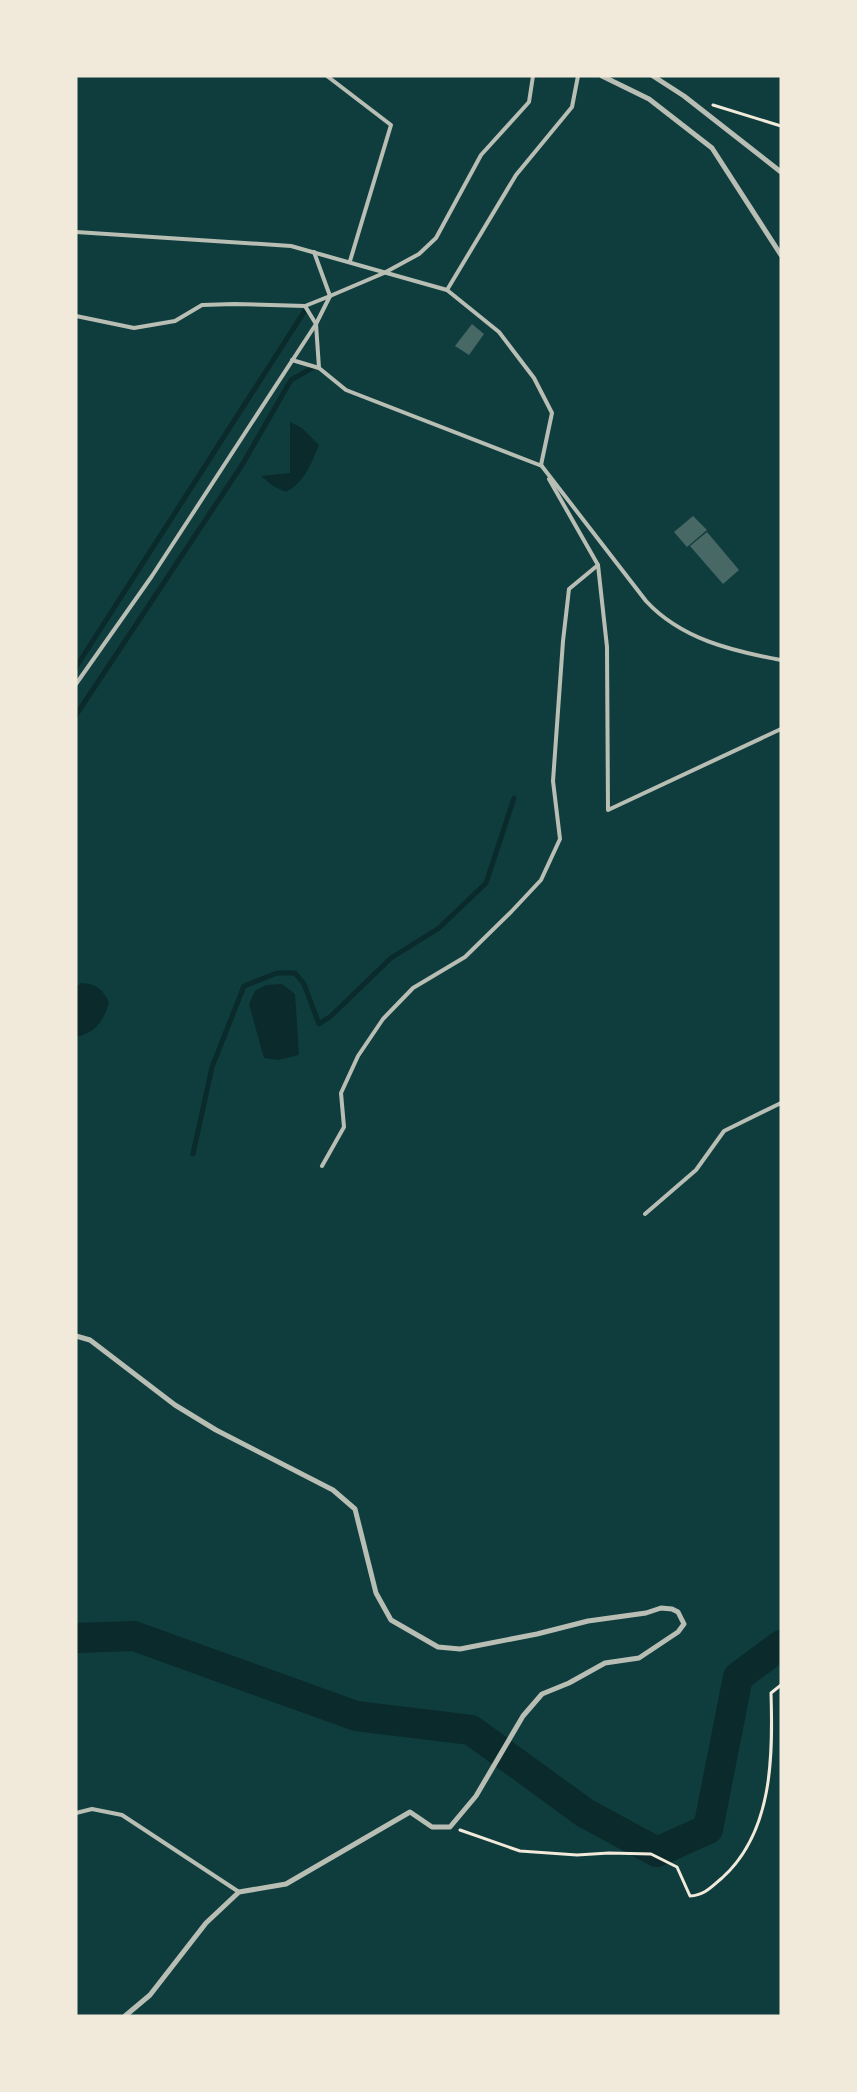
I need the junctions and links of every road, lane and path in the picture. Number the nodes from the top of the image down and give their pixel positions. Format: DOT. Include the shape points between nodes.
graph roads {
  1 [pos="327,76"];
  2 [pos="533,76"];
  3 [pos="578,76"];
  4 [pos="602,76"];
  5 [pos="653,76"];
  6 [pos="710,104"];
  7 [pos="781,126"];
  8 [pos="781,172"];
  9 [pos="76,232"];
  10 [pos="314,252"];
  11 [pos="781,255"];
  12 [pos="350,262"];
  13 [pos="384,273"];
  14 [pos="447,290"];
  15 [pos="330,296"];
  16 [pos="304,306"];
  17 [pos="76,316"];
  18 [pos="316,324"];
  19 [pos="292,360"];
  20 [pos="319,368"];
  21 [pos="541,465"];
  22 [pos="598,565"];
  23 [pos="781,660"];
  24 [pos="76,684"];
  25 [pos="781,729"];
  26 [pos="781,1104"];
  27 [pos="322,1166"];
  28 [pos="645,1214"];
  29 [pos="76,1336"];
  30 [pos="781,1685"];
  31 [pos="76,1813"];
  32 [pos="450,1827"];
  33 [pos="239,1892"];
  34 [pos="125,2016"];
  1 -- 12 [label="lane" via="391,125"];
  2 -- 13 [label="lane" via="530,102 481,156 436,238 420,254"];
  3 -- 14 [label="lane" via="572,107 516,175"];
  4 -- 11 [label="street" via="649,99 712,148"];
  5 -- 8 [label="street" via="684,96"];
  6 -- 7 [label="path"];
  9 -- 10 [label="lane" via="291,246"];
  10 -- 12 [label="lane"];
  10 -- 15 [label="lane"];
  12 -- 13 [label="lane"];
  13 -- 14 [label="lane"];
  13 -- 15 [label="lane"];
  14 -- 21 [label="lane" via="499,332 534,378 552,413"];
  15 -- 16 [label="lane"];
  15 -- 18 [label="lane"];
  16 -- 17 [label="lane" via="202,306 174,321 134,328"];
  16 -- 18 [label="lane"];
  18 -- 19 [label="lane"];
  18 -- 20 [label="lane"];
  19 -- 20 [label="lane"];
  19 -- 24 [label="lane" via="152,576"];
  20 -- 21 [label="lane" via="346,390"];
  21 -- 22 [label="lane"];
  21 -- 23 [label="lane" via="659,615 694,636 739,653"];
  22 -- 25 [label="lane" via="607,647 608,810"];
  22 -- 27 [label="lane" via="569,589 562,641 553,781 560,839 541,880 465,957 413,988 383,1019 358,1056 341,1093 344,1127"];
  26 -- 28 [label="lane" via="724,1131 696,1170"];
  29 -- 32 [label="street" via="90,1340 175,1405 216,1430 333,1490 355,1509 376,1593 392,1620 438,1647 460,1649 661,1608 672,1609 682,1618 684,1624 678,1632 639,1658 605,1663 542,1694 523,1716 476,1796"];
  30 -- 32 [label="path" via="771,1693 771,1770 755,1831 731,1869 702,1895 690,1896 677,1867 651,1854 577,1855 520,1851"];
  31 -- 33 [label="lane" via="92,1809 122,1815"];
  32 -- 33 [label="street" via="432,1827 410,1812 286,1884"];
  33 -- 34 [label="street" via="206,1923 150,1995"];
}
